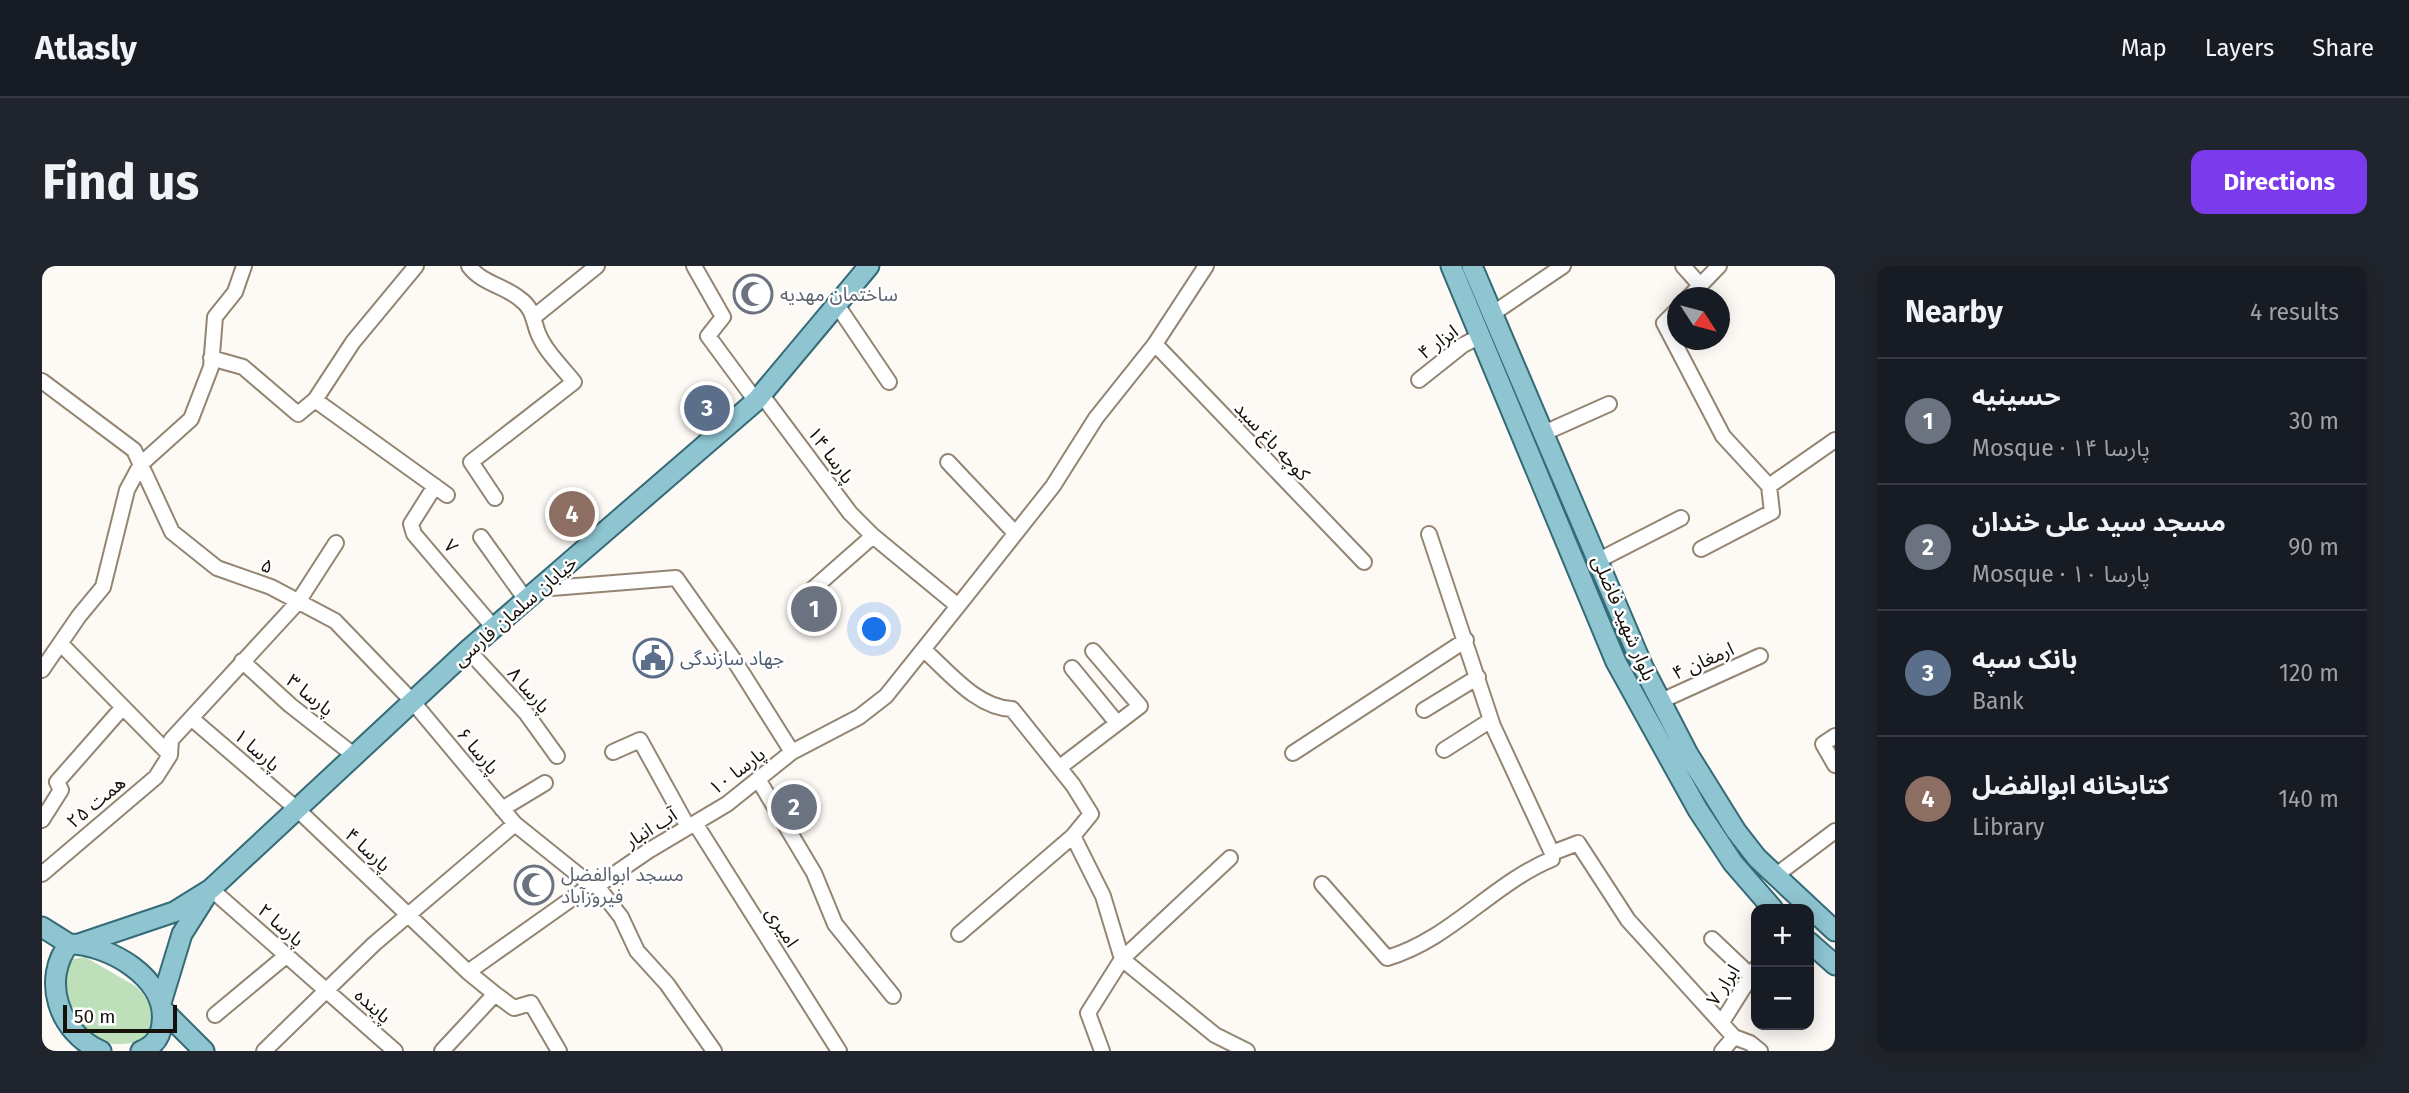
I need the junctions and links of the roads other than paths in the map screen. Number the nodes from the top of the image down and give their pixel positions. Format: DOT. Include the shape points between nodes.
graph roads {
  1 [pos="244,266"];
  2 [pos="416,266"];
  3 [pos="469,266"];
  4 [pos="597,266"];
  5 [pos="694,266"];
  6 [pos="1206,266"];
  7 [pos="1451,266"];
  8 [pos="1472,266"];
  9 [pos="1563,266"];
  10 [pos="1683,266"];
  11 [pos="1719,266"];
  12 [pos="866,267"];
  13 [pos="1700,285"];
  14 [pos="836,305"];
  15 [pos="1492,314"];
  16 [pos="535,316"];
  17 [pos="1481,336"];
  18 [pos="1154,344"];
  19 [pos="1678,350"];
  20 [pos="211,358"];
  21 [pos="1419,380"];
  22 [pos="42,381"];
  23 [pos="889,382"];
  24 [pos="758,397"];
  25 [pos="316,400"];
  26 [pos="1609,404"];
  27 [pos="1544,433"];
  28 [pos="1835,440"];
  29 [pos="948,462"];
  30 [pos="141,464"];
  31 [pos="435,486"];
  32 [pos="1769,486"];
  33 [pos="447,495"];
  34 [pos="495,498"];
  35 [pos="1681,518"];
  36 [pos="1015,533"];
  37 [pos="1429,534"];
  38 [pos="873,536"];
  39 [pos="481,537"];
  40 [pos="336,543"];
  41 [pos="1701,550"];
  42 [pos="1599,560"];
  43 [pos="1364,562"];
  44 [pos="533,595"];
  45 [pos="298,602"];
  46 [pos="797,602"];
  47 [pos="958,606"];
  48 [pos="494,628"];
  49 [pos="1466,640"];
  50 [pos="61,644"];
  51 [pos="468,650"];
  52 [pos="924,650"];
  53 [pos="1093,651"];
  54 [pos="1760,656"];
  55 [pos="45,661"];
  56 [pos="242,661"];
  57 [pos="1072,668"];
  58 [pos="1478,677"];
  59 [pos="1661,701"];
  60 [pos="413,702"];
  61 [pos="123,706"];
  62 [pos="1424,710"];
  63 [pos="191,718"];
  64 [pos="1491,720"];
  65 [pos="1117,723"];
  66 [pos="1835,736"];
  67 [pos="1444,750"];
  68 [pos="613,752"];
  69 [pos="792,752"];
  70 [pos="1293,753"];
  71 [pos="170,755"];
  72 [pos="355,756"];
  73 [pos="556,756"];
  74 [pos="1835,765"];
  75 [pos="1060,768"];
  76 [pos="758,779"];
  77 [pos="545,783"];
  78 [pos="502,809"];
  79 [pos="298,810"];
  80 [pos="42,820"];
  81 [pos="515,824"];
  82 [pos="692,825"];
  83 [pos="1835,831"];
  84 [pos="1073,836"];
  85 [pos="1751,850"];
  86 [pos="1552,853"];
  87 [pos="1230,858"];
  88 [pos="1733,863"];
  89 [pos="42,874"];
  90 [pos="1775,876"];
  91 [pos="1322,884"];
  92 [pos="594,885"];
  93 [pos="211,890"];
  94 [pos="1769,904"];
  95 [pos="410,916"];
  96 [pos="42,927"];
  97 [pos="1835,931"];
  98 [pos="960,934"];
  99 [pos="1712,939"];
  100 [pos="74,944"];
  101 [pos="1814,946"];
  102 [pos="287,955"];
  103 [pos="1122,959"];
  104 [pos="1835,965"];
  105 [pos="1751,970"];
  106 [pos="468,972"];
  107 [pos="1751,977"];
  108 [pos="326,989"];
  109 [pos="495,994"];
  110 [pos="893,996"];
  111 [pos="44,1002"];
  112 [pos="161,1006"];
  113 [pos="215,1015"];
  114 [pos="1722,1022"];
  115 [pos="1734,1037"];
  116 [pos="100,1051"];
  117 [pos="141,1051"];
  118 [pos="204,1051"];
  119 [pos="264,1051"];
  120 [pos="395,1051"];
  121 [pos="442,1051"];
  122 [pos="559,1051"];
  123 [pos="714,1051"];
  124 [pos="839,1051"];
  125 [pos="1102,1051"];
  126 [pos="1247,1051"];
  127 [pos="1722,1051"];
  128 [pos="1760,1051"];
  1 -- 20 [label="street" via="235,292 215,317"];
  2 -- 25 [label="street" via="352,342"];
  3 -- 16 [label="street" via="520,299"];
  4 -- 16 [label="street"];
  5 -- 24 [label="street, پارسا ۱۴" via="723,317 708,337"];
  6 -- 18 [label="street"];
  7 -- 17 [label="main road, بلوار شهید فاضلی"];
  8 -- 15 [label="main road, بلوار شهید فاضلی"];
  9 -- 15 [label="street"];
  10 -- 13 [label="street"];
  11 -- 13 [label="street"];
  12 -- 14 [label="main road, خیابان سلمان فارسی"];
  14 -- 23 [label="street"];
  14 -- 24 [label="main road, خیابان سلمان فارسی"];
  15 -- 27 [label="main road, بلوار شهید فاضلی"];
  16 -- 34 [label="street" via="538,332 574,382 471,462"];
  17 -- 21 [label="street, ابزار ۴"];
  17 -- 88 [label="main road, بلوار شهید فاضلی" via="1616,662 1652,732"];
  18 -- 36 [label="street"];
  18 -- 43 [label="street, کوچه باغ سید"];
  19 -- 32 [label="street" via="1723,436"];
  20 -- 25 [label="street" via="243,366 298,414"];
  20 -- 30 [label="street" via="191,419"];
  22 -- 30 [label="street, ۵" via="134,450"];
  24 -- 38 [label="street, پارسا ۱۴"];
  24 -- 44 [label="main road, خیابان سلمان فارسی"];
  25 -- 31 [label="street"];
  26 -- 27 [label="street"];
  27 -- 42 [label="main road, بلوار شهید فاضلی"];
  28 -- 32 [label="street"];
  29 -- 36 [label="street"];
  30 -- 45 [label="street, ۵" via="172,532 197,555"];
  30 -- 50 [label="street" via="127,490 103,587"];
  31 -- 33 [label="street"];
  31 -- 48 [label="street, ۷" via="411,524 414,534"];
  32 -- 41 [label="street" via="1772,512"];
  35 -- 42 [label="street"];
  36 -- 47 [label="street"];
  37 -- 49 [label="street"];
  38 -- 46 [label="street"];
  38 -- 47 [label="street, پارسا ۱۴"];
  39 -- 44 [label="street"];
  40 -- 45 [label="street, همت ۲۵"];
  42 -- 59 [label="main road, بلوار شهید فاضلی"];
  44 -- 48 [label="main road, خیابان سلمان فارسی"];
  44 -- 69 [label="street, پارسا ۱۰" via="676,578"];
  45 -- 56 [label="street, همت ۲۵"];
  45 -- 60 [label="street, ۵" via="335,621"];
  47 -- 52 [label="street"];
  48 -- 51 [label="main road, خیابان سلمان فارسی"];
  49 -- 58 [label="street"];
  49 -- 70 [label="street"];
  50 -- 55 [label="street"];
  50 -- 61 [label="street"];
  51 -- 60 [label="main road, خیابان سلمان فارسی"];
  51 -- 73 [label="street, پارسا ۸" via="526,713"];
  52 -- 69 [label="street" via="886,696 868,710"];
  52 -- 75 [label="street" via="996,709 1012,709"];
  53 -- 65 [label="street" via="1140,706"];
  54 -- 59 [label="street, ارمغان ۴"];
  56 -- 63 [label="street, همت ۲۵"];
  56 -- 72 [label="street, پارسا ۳"];
  57 -- 65 [label="street"];
  58 -- 62 [label="street"];
  58 -- 64 [label="street"];
  59 -- 85 [label="main road, بلوار شهید فاضلی" via="1709,791"];
  60 -- 72 [label="main road, خیابان سلمان فارسی"];
  60 -- 78 [label="street, پارسا ۶"];
  61 -- 71 [label="street"];
  61 -- 80 [label="street" via="57,782 61,790"];
  63 -- 71 [label="street, همت ۲۵" via="171,740"];
  63 -- 79 [label="street, پارسا ۱"];
  64 -- 67 [label="street"];
  64 -- 86 [label="street"];
  65 -- 75 [label="street"];
  66 -- 74 [label="street" via="1824,744"];
  68 -- 82 [label="street, امیری" via="640,740"];
  69 -- 76 [label="street, پارسا ۱۰"];
  71 -- 89 [label="street, همت ۲۵" via="156,777"];
  72 -- 79 [label="main road, خیابان سلمان فارسی"];
  75 -- 84 [label="street" via="1091,814"];
  76 -- 82 [label="street, پارسا ۱۰"];
  76 -- 110 [label="street" via="814,873 835,924"];
  77 -- 78 [label="street"];
  78 -- 81 [label="street, پارسا ۶"];
  79 -- 93 [label="main road, خیابان سلمان فارسی"];
  79 -- 95 [label="street, پارسا ۴"];
  81 -- 92 [label="street, پارسا ۶"];
  81 -- 95 [label="street" via="464,864"];
  82 -- 92 [label="street, آب انبار"];
  82 -- 124 [label="street, امیری"];
  83 -- 90 [label="street"];
  84 -- 98 [label="street"];
  84 -- 103 [label="street" via="1103,895"];
  85 -- 88 [label="main road"];
  85 -- 90 [label="main road, بلوار شهید فاضلی"];
  86 -- 91 [label="street" via="1552,859 1506,883 1448,929 1387,958"];
  86 -- 114 [label="street" via="1578,843 1628,920"];
  87 -- 103 [label="street"];
  88 -- 94 [label="main road, بلوار شهید فاضلی"];
  90 -- 97 [label="main road, بلوار شهید فاضلی"];
  92 -- 106 [label="street, آب انبار"];
  92 -- 123 [label="street, پارسا ۶" via="621,917 637,951 667,984"];
  93 -- 100 [label="main road, خیابان سلمان فارسی" via="174,912"];
  93 -- 102 [label="street, پارسا ۲"];
  93 -- 112 [label="main road, خیابان سلمان فارسی" via="182,934"];
  95 -- 106 [label="street, پارسا ۴"];
  95 -- 108 [label="street"];
  96 -- 100 [label="main road"];
  99 -- 105 [label="street"];
  100 -- 111 [label="main road" via="57,951 44,970"];
  100 -- 112 [label="main road" via="101,950 134,968 152,986"];
  101 -- 104 [label="main road"];
  102 -- 108 [label="street, پارسا ۲"];
  102 -- 113 [label="street"];
  103 -- 125 [label="street" via="1088,1013"];
  103 -- 126 [label="street" via="1215,1035"];
  106 -- 109 [label="street, پارسا ۴"];
  107 -- 114 [label="street, ابرار ۷"];
  108 -- 119 [label="street"];
  108 -- 120 [label="street, پاینده"];
  109 -- 121 [label="street"];
  109 -- 122 [label="street, پارسا ۴" via="514,1008 531,1003"];
  111 -- 116 [label="main road" via="70,1032"];
  112 -- 117 [label="main road, خیابان سلمان فارسی" via="161,1033"];
  112 -- 118 [label="main road"];
  114 -- 115 [label="street"];
  115 -- 127 [label="street"];
  115 -- 128 [label="street"];
}
